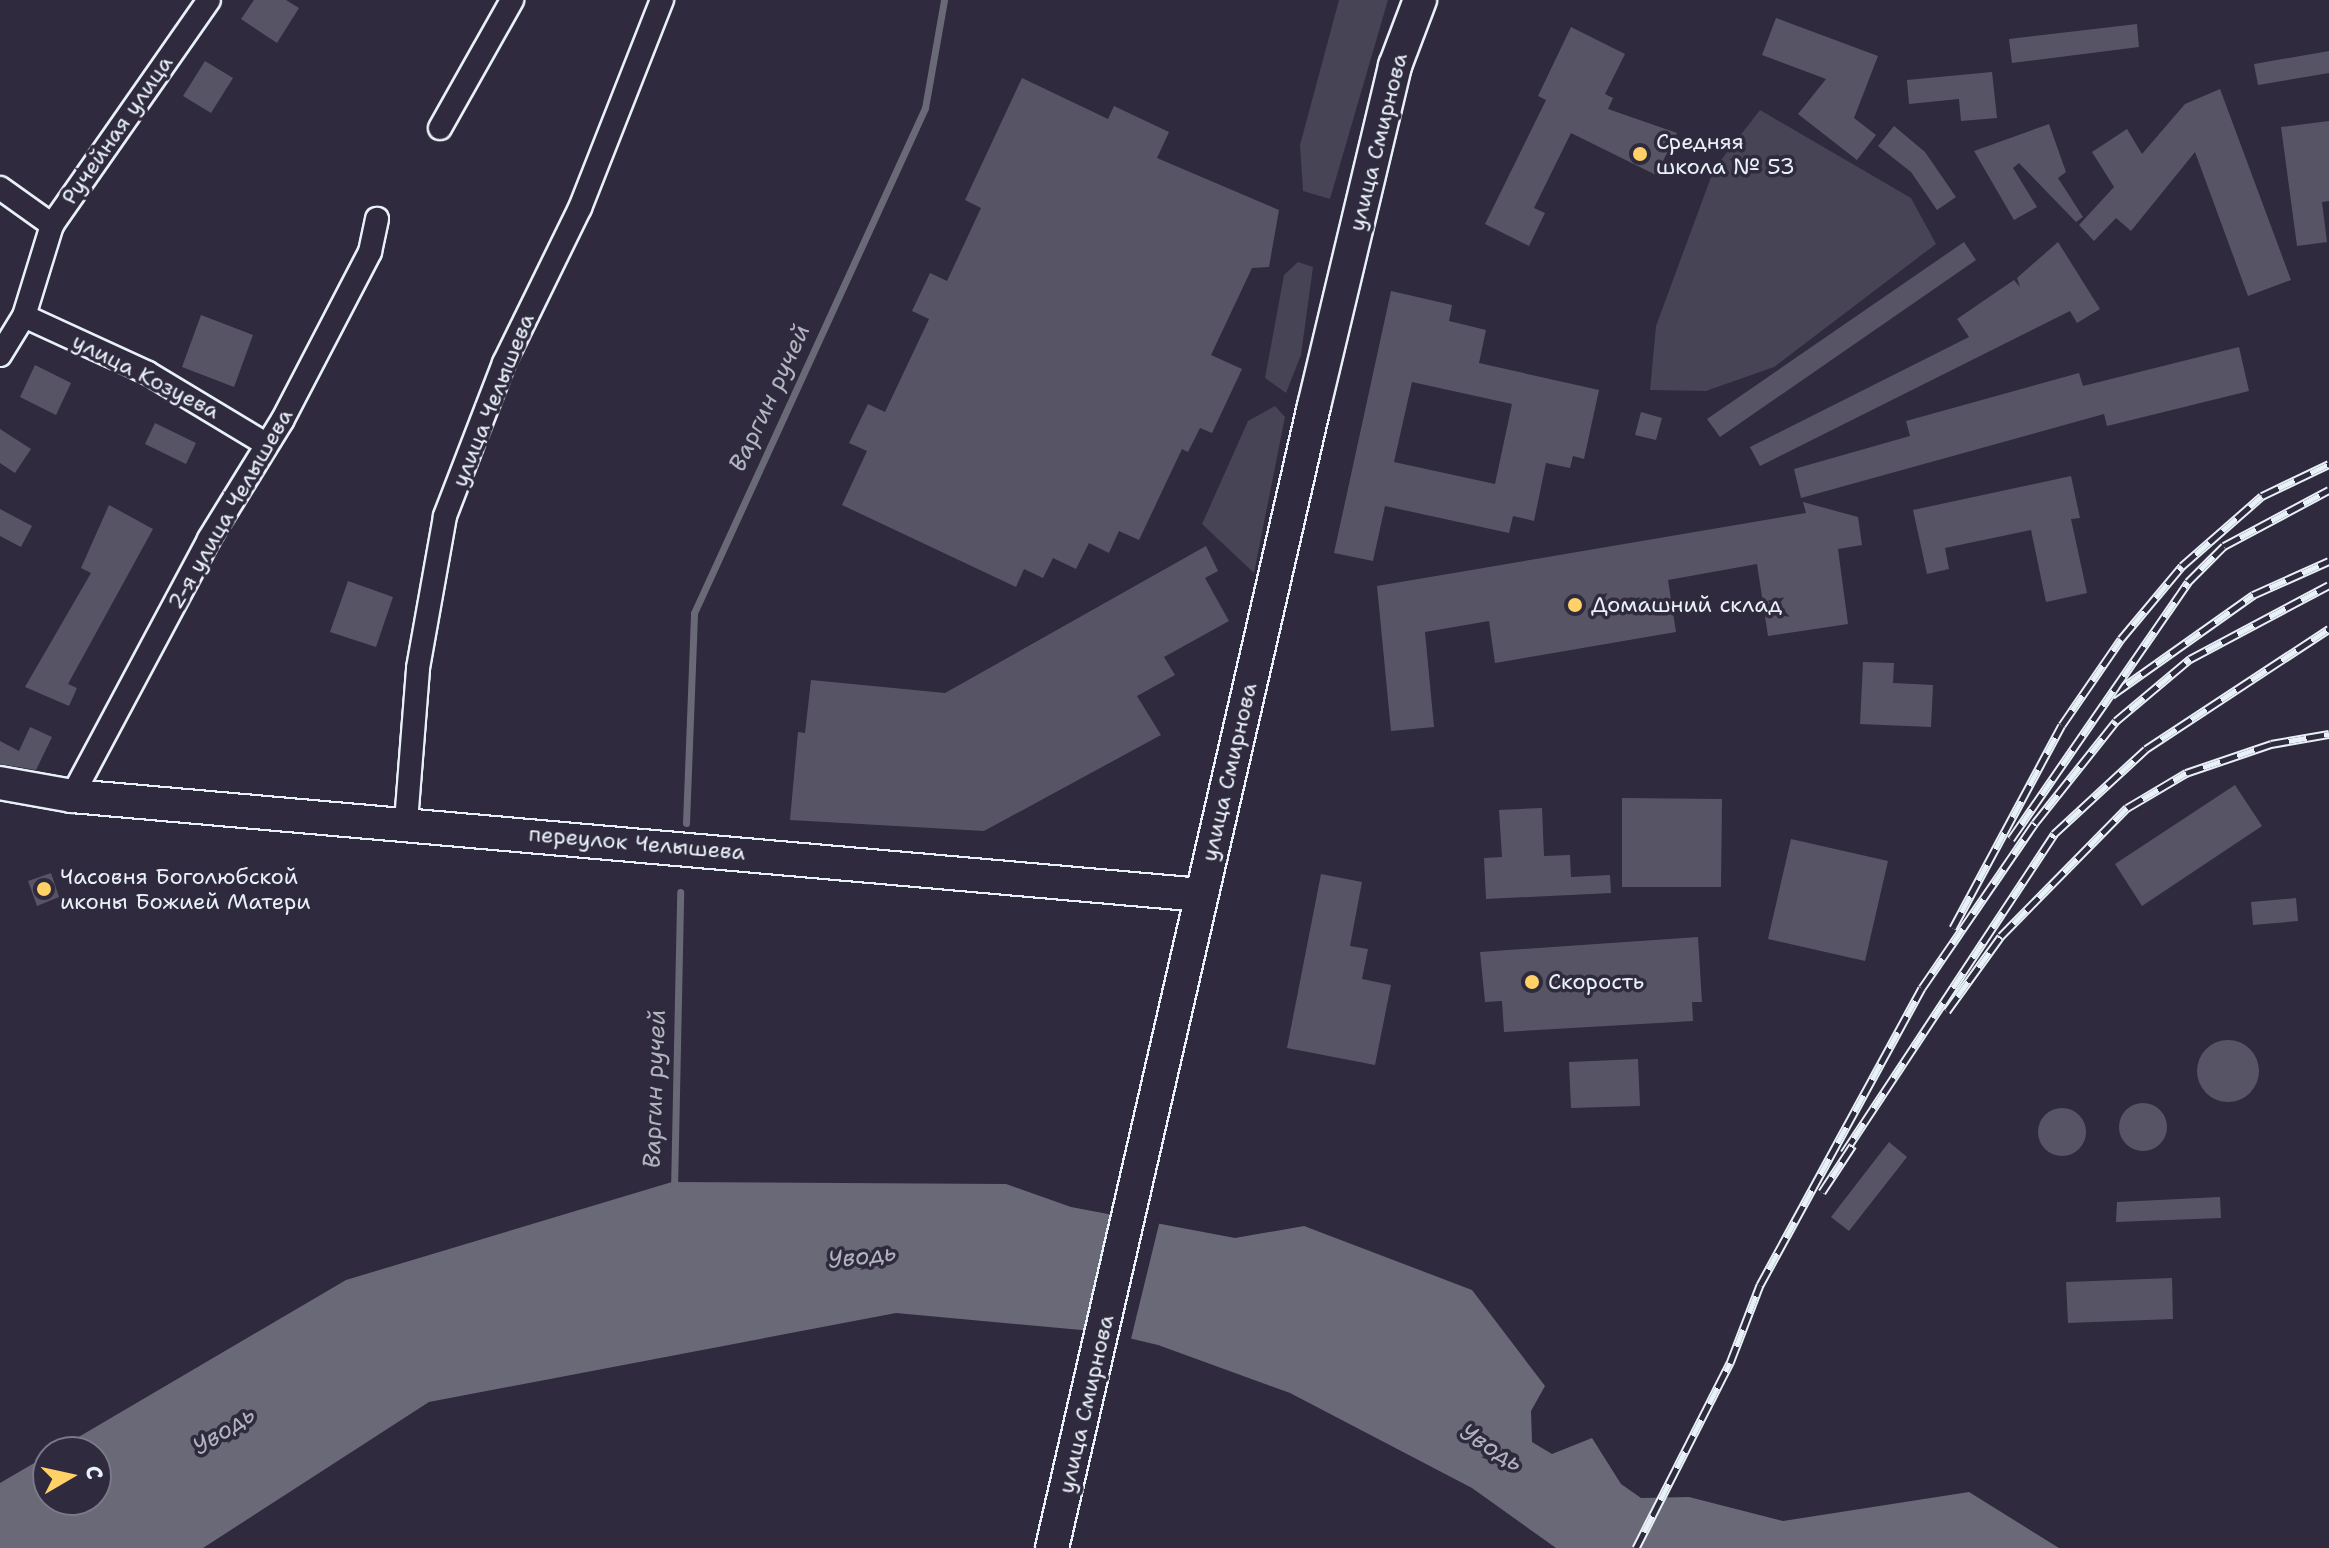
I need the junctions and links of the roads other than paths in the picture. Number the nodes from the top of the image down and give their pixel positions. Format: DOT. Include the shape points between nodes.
graph roads {
  1 [pos="209,0"];
  2 [pos="512,0"];
  3 [pos="662,0"];
  4 [pos="1420,0"];
  5 [pos="440,128"];
  6 [pos="0,188"];
  7 [pos="377,219"];
  8 [pos="52,225"];
  9 [pos="24,316"];
  10 [pos="0,355"];
  11 [pos="264,443"];
  12 [pos="0,783"];
  13 [pos="72,796"];
  14 [pos="406,822"];
  15 [pos="1202,895"];
  16 [pos="1052,1548"];
  1 -- 8 [label="street, Ручейная улица"];
  2 -- 5 [label="street"];
  3 -- 14 [label="street, улица Челышева" via="580,208 504,363 445,516 418,668"];
  4 -- 15 [label="main road, улица Смирнова" via="1395,66"];
  6 -- 8 [label="street"];
  7 -- 11 [label="street, 2-я улица Челышева" via="370,252"];
  8 -- 9 [label="street, Ручейная улица"];
  9 -- 10 [label="street, Ручейная улица"];
  9 -- 11 [label="street, улица Козуева" via="148,373"];
  11 -- 13 [label="street, 2-я улица Челышева"];
  12 -- 13 [label="main road, переулок Челышева"];
  13 -- 14 [label="main road, переулок Челышева"];
  14 -- 15 [label="main road, переулок Челышева"];
  15 -- 16 [label="main road, улица Смирнова"];
}
